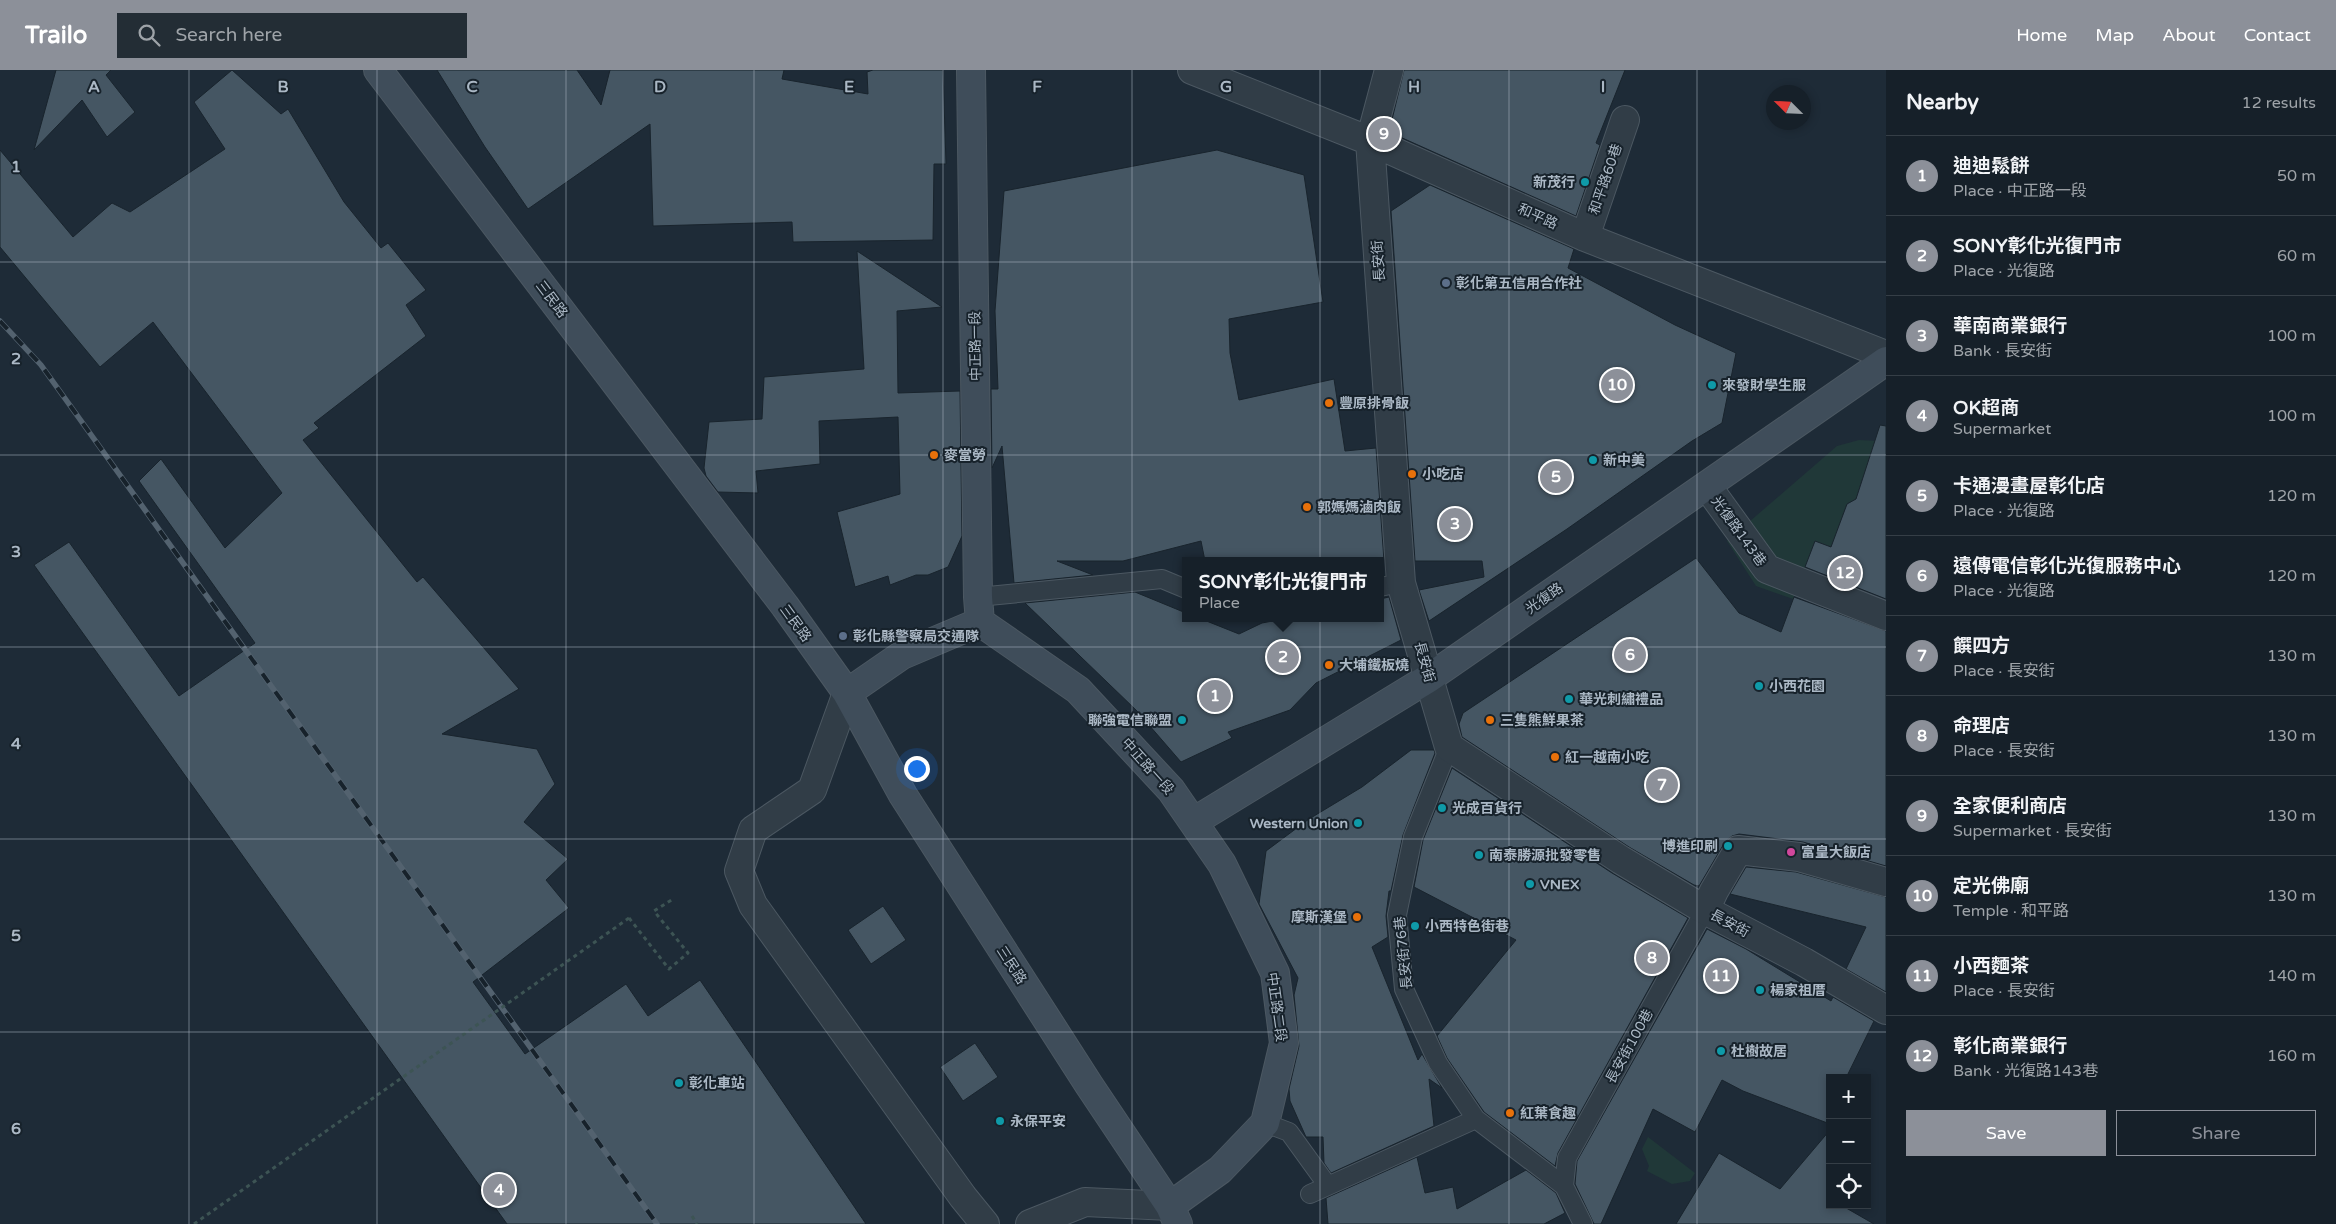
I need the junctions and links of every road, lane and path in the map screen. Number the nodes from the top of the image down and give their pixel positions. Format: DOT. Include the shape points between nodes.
graph roads {
  1 [pos="378,70"];
  2 [pos="971,70"];
  3 [pos="1192,70"];
  4 [pos="1389,70"];
  5 [pos="1625,120"];
  6 [pos="1370,140"];
  7 [pos="1586,237"];
  8 [pos="1886,355"];
  9 [pos="1886,361"];
  10 [pos="1707,486"];
  11 [pos="1391,585"];
  12 [pos="1182,587"];
  13 [pos="979,609"];
  14 [pos="1886,616"];
  15 [pos="1429,678"];
  16 [pos="847,693"];
  17 [pos="1449,747"];
  18 [pos="1193,822"];
  19 [pos="1886,882"];
  20 [pos="673,899"];
  21 [pos="1706,910"];
  22 [pos="1886,1010"];
  23 [pos="1476,1119"];
  24 [pos="1265,1123"];
  25 [pos="1328,1186"];
  26 [pos="1564,1186"];
  27 [pos="1310,1194"];
  28 [pos="1174,1215"];
  29 [pos="692,1216"];
  30 [pos="194,1224"];
  31 [pos="697,1224"];
  32 [pos="985,1224"];
  33 [pos="1030,1224"];
  34 [pos="1583,1224"];
  1 -- 16 [label="street, 三民路" via="785,606"];
  2 -- 13 [label="street, 中正路一段"];
  3 -- 6 [label="street, 和平路"];
  4 -- 6 [label="street, 長安街"];
  5 -- 7 [label="street, 和平路60巷"];
  6 -- 7 [label="street, 和平路"];
  6 -- 11 [label="street, 長安街"];
  7 -- 8 [label="street, 和平路"];
  9 -- 10 [label="street, 光復路"];
  10 -- 14 [label="street, 光復路143巷" via="1767,569"];
  10 -- 15 [label="street, 光復路"];
  11 -- 15 [label="street, 長安街"];
  12 -- 13 [label="lane" via="1162,579"];
  13 -- 16 [label="street" via="902,655"];
  13 -- 18 [label="street, 中正路一段" via="1078,690 1171,790"];
  15 -- 17 [label="street, 長安街"];
  15 -- 18 [label="street, 光復路"];
  16 -- 28 [label="street, 三民路" via="903,795"];
  16 -- 32 [label="street" via="812,790 753,830 739,871 753,905"];
  17 -- 21 [label="street, 長安街" via="1621,860"];
  17 -- 23 [label="lane, 長安街76巷" via="1413,837 1397,914 1404,989 1438,1063"];
  18 -- 24 [label="street, 中正路二段" via="1222,864 1274,973 1284,1043"];
  19 -- 21 [label="street" via="1799,856 1738,850"];
  20 -- 30 [label="path, bridge" via="654,911 688,953 669,969 629,918"];
  21 -- 22 [label="street, 長安街"];
  21 -- 26 [label="lane, 長安街100巷" via="1567,1158"];
  23 -- 25 [label="lane"];
  23 -- 26 [label="lane, 長安街76巷"];
  24 -- 25 [label="lane" via="1289,1132"];
  24 -- 28 [label="street"];
  25 -- 27 [label="lane"];
  26 -- 34 [label="lane"];
  28 -- 33 [label="street" via="1085,1202"];
  29 -- 31 [label="path"];
}
